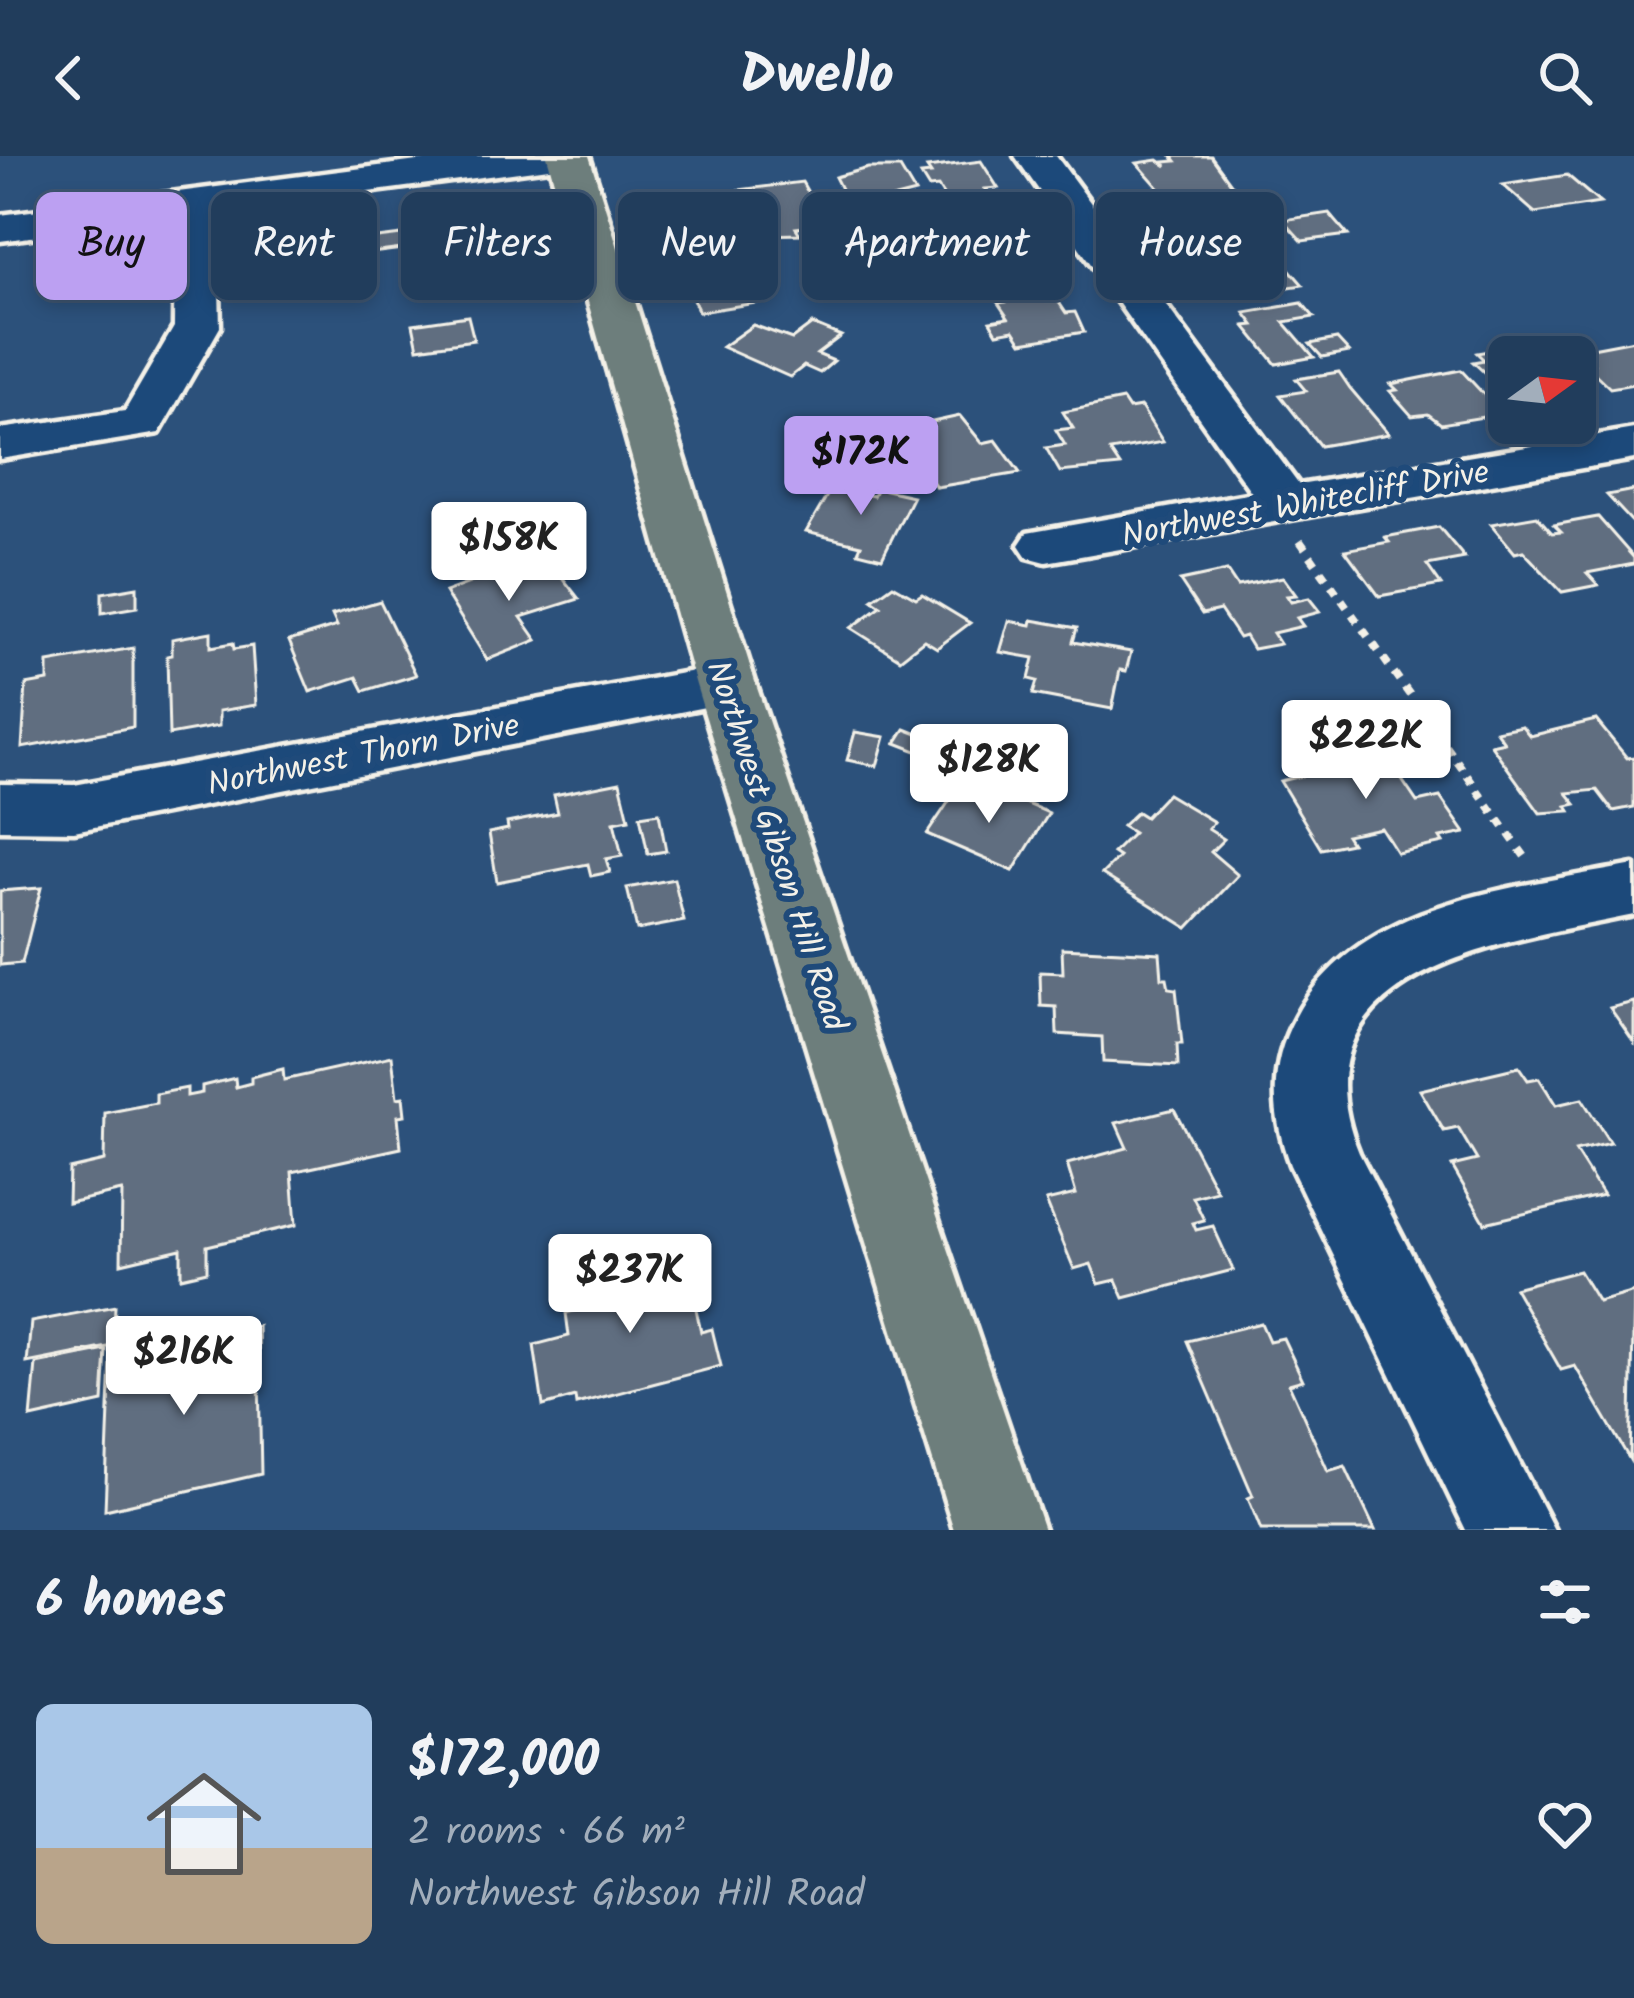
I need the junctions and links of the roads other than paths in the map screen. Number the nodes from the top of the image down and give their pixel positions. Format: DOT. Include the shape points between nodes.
graph roads {
  1 [pos="548,156"];
  2 [pos="568,156"];
  3 [pos="1035,156"];
  4 [pos="196,202"];
  5 [pos="0,227"];
  6 [pos="0,444"];
  7 [pos="1634,444"];
  8 [pos="1281,506"];
  9 [pos="1046,545"];
  10 [pos="726,685"];
  11 [pos="0,807"];
  12 [pos="1634,890"];
  13 [pos="999,1530"];
  14 [pos="1511,1530"];
  1 -- 4 [label="street"];
  2 -- 10 [label="main road, Northwest Gibson Hill Road"];
  3 -- 8 [label="street"];
  4 -- 5 [label="street"];
  4 -- 6 [label="street" via="197,328 142,423"];
  7 -- 8 [label="street, Northwest Whitecliff Drive"];
  8 -- 9 [label="street, Northwest Whitecliff Drive"];
  10 -- 11 [label="street, Northwest Thorn Drive" via="74,808"];
  10 -- 13 [label="main road, Northwest Gibson Hill Road"];
  12 -- 14 [label="street" via="1394,952 1355,978 1329,1010 1310,1063 1308,1108 1327,1165"];
}
